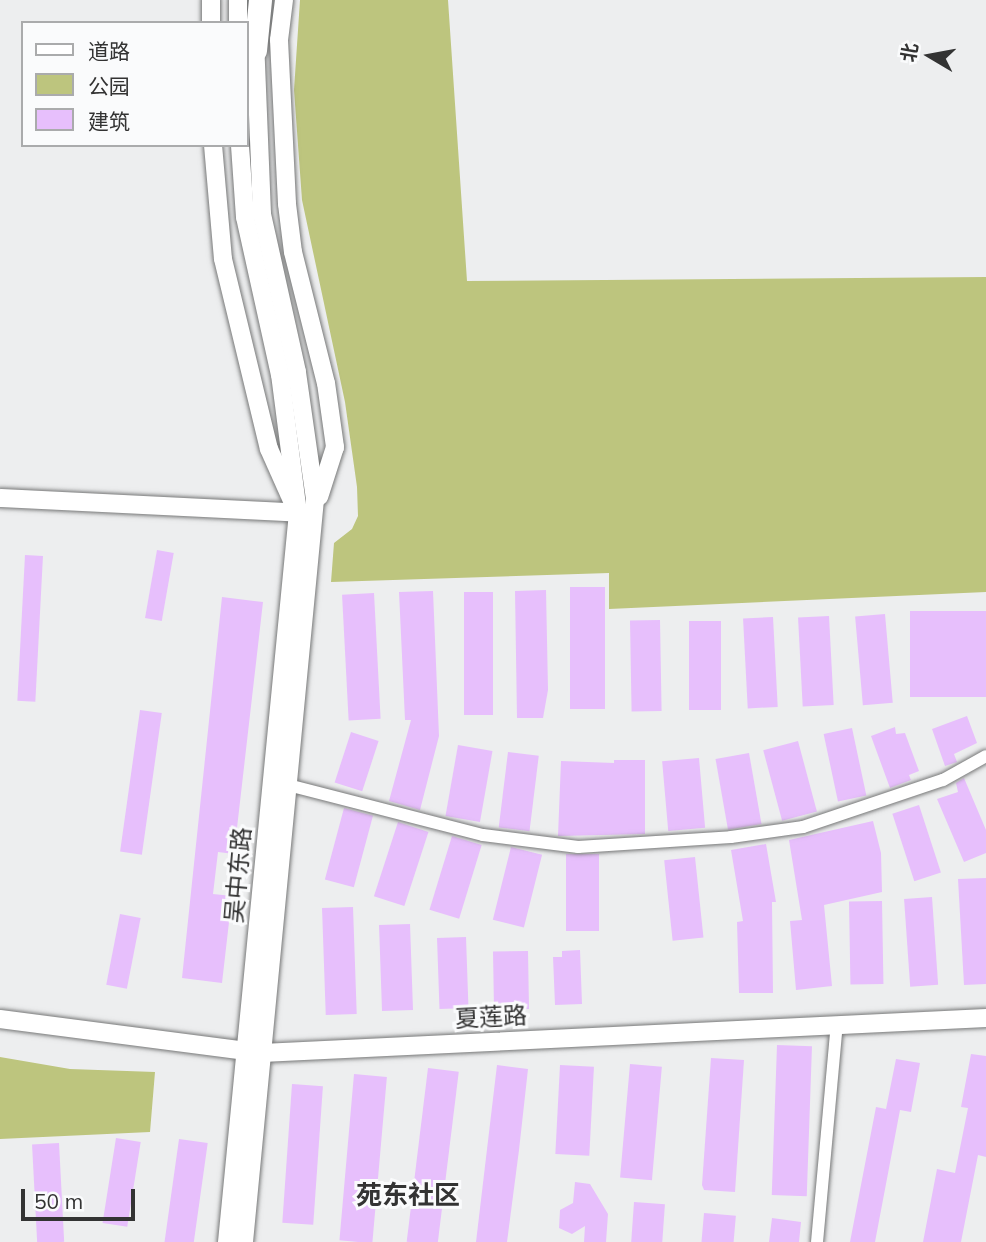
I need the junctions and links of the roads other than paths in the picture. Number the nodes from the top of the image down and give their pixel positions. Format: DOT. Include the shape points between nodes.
graph roads {
  1 [pos="211,0"];
  2 [pos="238,0"];
  3 [pos="258,0"];
  4 [pos="284,0"];
  5 [pos="211,21"];
  6 [pos="238,21"];
  7 [pos="255,50"];
  8 [pos="213,147"];
  9 [pos="240,147"];
  10 [pos="259,249"];
  11 [pos="0,498"];
  12 [pos="306,513"];
  13 [pos="986,756"];
  14 [pos="288,785"];
  15 [pos="986,1018"];
  16 [pos="0,1019"];
  17 [pos="837,1024"];
  18 [pos="254,1053"];
  19 [pos="227,1242"];
  20 [pos="244,1242"];
  21 [pos="817,1242"];
  1 -- 5 [label="main road"];
  2 -- 6 [label="main road"];
  3 -- 7 [label="highway"];
  4 -- 12 [label="main road" via="280,53 287,204 293,251 326,383 335,447"];
  7 -- 10 [label="main road"];
  8 -- 12 [label="main road" via="223,259 270,449"];
  9 -- 10 [label="main road"];
  10 -- 12 [label="main road"];
  11 -- 12 [label="main road"];
  12 -- 14 [label="main road, 吴中东路"];
  12 -- 18 [label="main road, 吴中东路"];
  13 -- 14 [label="street" via="943,780 803,827 731,837 578,847 483,835"];
  14 -- 18 [label="main road, 吴中东路"];
  15 -- 17 [label="main road, 夏莲路"];
  16 -- 18 [label="main road, 夏莲路"];
  17 -- 18 [label="main road, 夏莲路"];
  17 -- 21 [label="street"];
  18 -- 19 [label="main road, 吴中东路"];
  18 -- 20 [label="main road, 吴中东路"];
}
